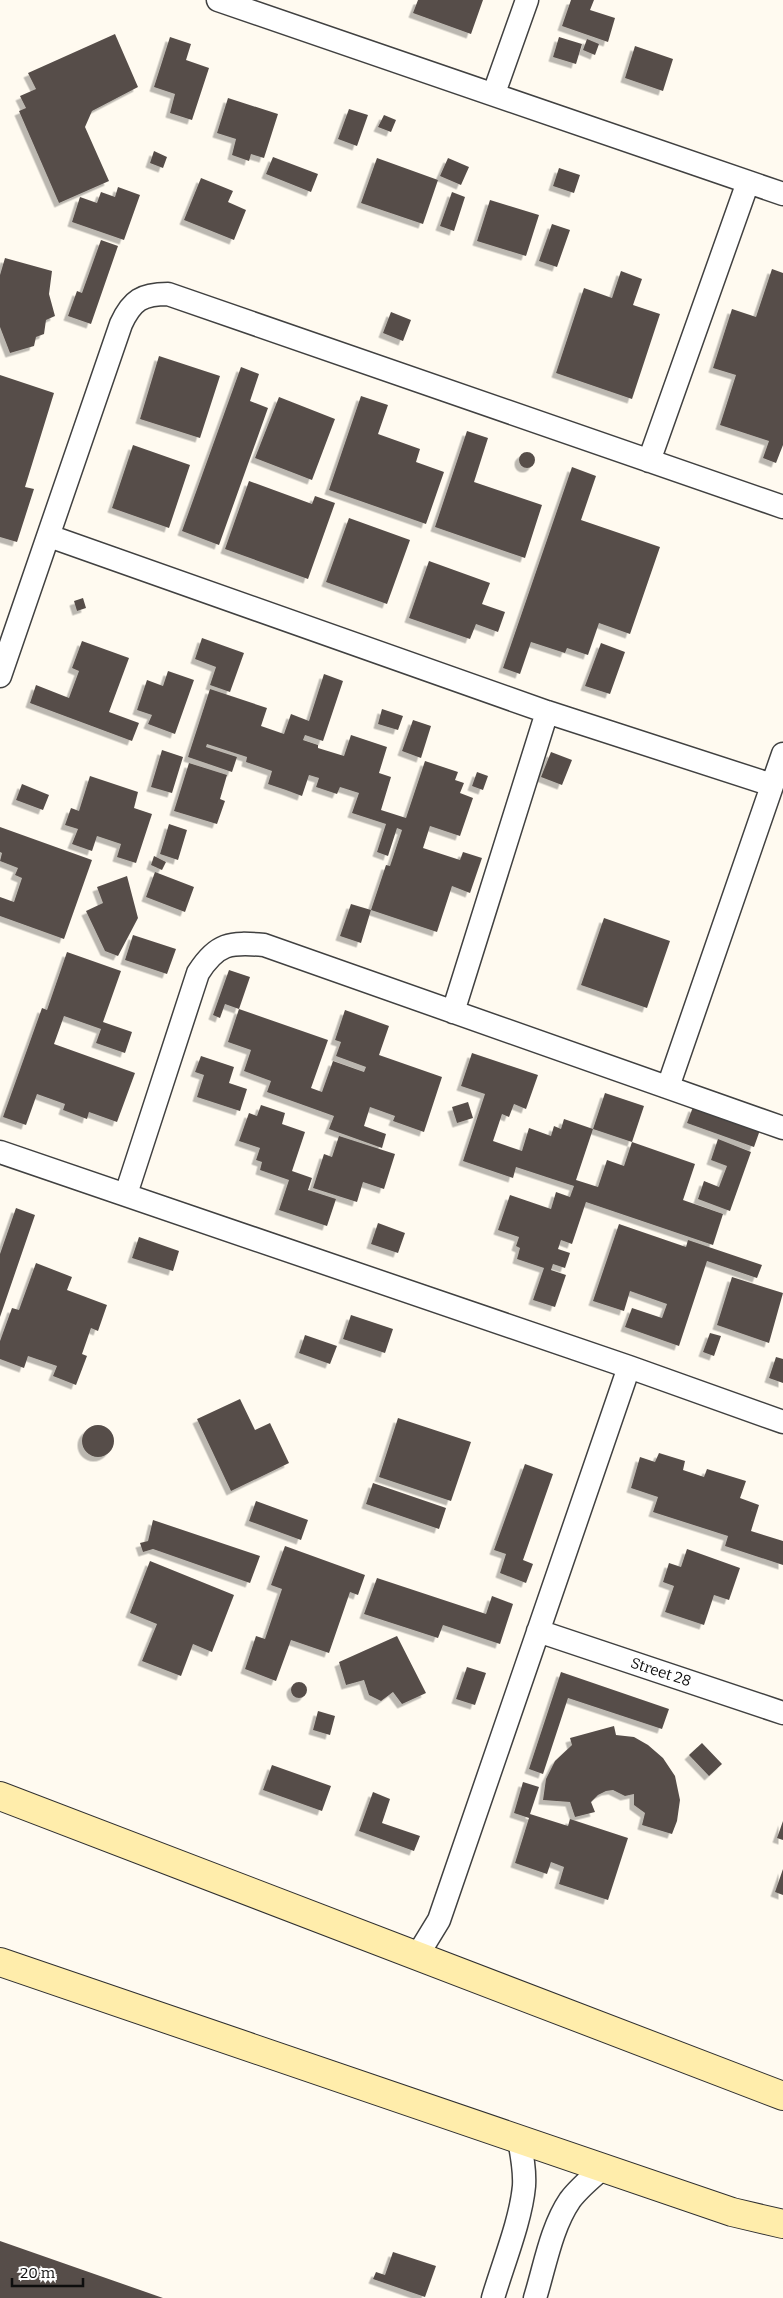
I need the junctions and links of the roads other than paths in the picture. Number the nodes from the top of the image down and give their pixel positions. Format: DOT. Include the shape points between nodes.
graph roads {
  1 [pos="218,0"];
  2 [pos="526,0"];
  3 [pos="494,93"];
  4 [pos="748,182"];
  5 [pos="783,194"];
  6 [pos="649,461"];
  7 [pos="783,507"];
  8 [pos="49,536"];
  9 [pos="0,676"];
  10 [pos="547,712"];
  11 [pos="783,754"];
  12 [pos="772,785"];
  13 [pos="453,1012"];
  14 [pos="668,1087"];
  15 [pos="783,1128"];
  16 [pos="0,1152"];
  17 [pos="126,1194"];
  18 [pos="628,1367"];
  19 [pos="783,1422"];
  20 [pos="538,1631"];
  21 [pos="783,1713"];
  22 [pos="0,1796"];
  23 [pos="426,1960"];
  24 [pos="0,1962"];
  25 [pos="781,2090"];
  26 [pos="519,2140"];
  27 [pos="603,2168"];
  28 [pos="783,2224"];
  29 [pos="493,2298"];
  30 [pos="535,2298"];
  1 -- 3 [label="street"];
  2 -- 3 [label="street"];
  3 -- 4 [label="street"];
  4 -- 5 [label="street"];
  4 -- 6 [label="street"];
  6 -- 7 [label="street"];
  6 -- 8 [label="street" via="168,294 153,294 138,299 128,310"];
  8 -- 9 [label="street"];
  8 -- 10 [label="street"];
  10 -- 12 [label="street"];
  10 -- 13 [label="street"];
  11 -- 12 [label="street"];
  12 -- 14 [label="street"];
  13 -- 14 [label="street"];
  13 -- 17 [label="street" via="264,944 225,946 208,957 198,973"];
  14 -- 15 [label="street"];
  16 -- 17 [label="street"];
  17 -- 18 [label="street"];
  18 -- 19 [label="street"];
  18 -- 20 [label="street"];
  20 -- 21 [label="street, Street 28"];
  20 -- 23 [label="street"];
  22 -- 23 [label="main road"];
  23 -- 25 [label="main road"];
  24 -- 26 [label="main road"];
  26 -- 27 [label="main road"];
  26 -- 29 [label="street" via="524,2186"];
  27 -- 28 [label="main road" via="732,2212"];
  27 -- 30 [label="street" via="570,2200 558,2221"];
}
